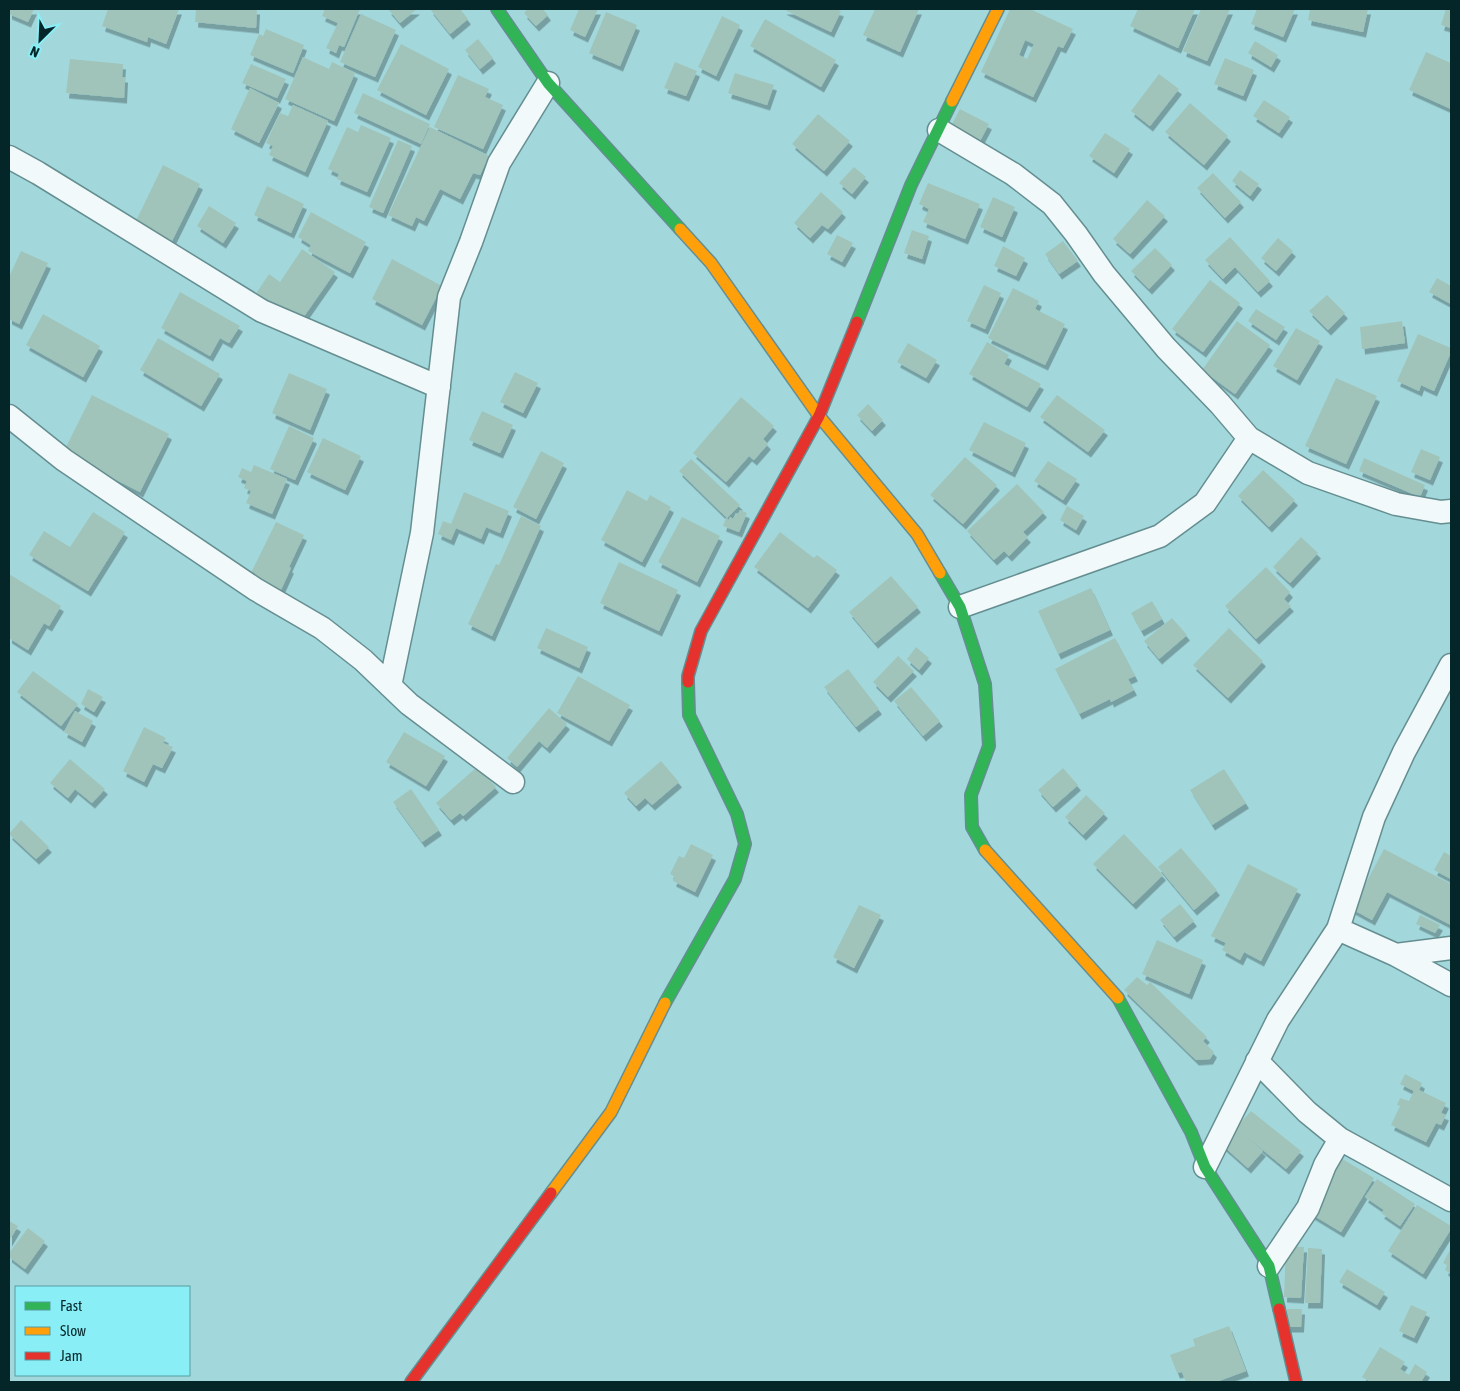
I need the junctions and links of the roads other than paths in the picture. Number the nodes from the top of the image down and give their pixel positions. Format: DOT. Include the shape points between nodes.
graph roads {
  1 [pos="497,9"];
  2 [pos="998,9"];
  3 [pos="548,83"];
  4 [pos="939,130"];
  5 [pos="9,157"];
  6 [pos="439,387"];
  7 [pos="9,416"];
  8 [pos="819,416"];
  9 [pos="1249,438"];
  10 [pos="1451,511"];
  11 [pos="960,607"];
  12 [pos="1451,665"];
  13 [pos="390,686"];
  14 [pos="513,782"];
  15 [pos="1338,929"];
  16 [pos="1451,948"];
  17 [pos="1396,955"];
  18 [pos="1451,984"];
  19 [pos="1257,1061"];
  20 [pos="1340,1139"];
  21 [pos="1206,1167"];
  22 [pos="1451,1200"];
  23 [pos="1269,1266"];
  24 [pos="411,1382"];
  25 [pos="1296,1382"];
  1 -- 3 [label="street"];
  2 -- 4 [label="street"];
  3 -- 6 [label="street" via="499,163 449,297"];
  3 -- 8 [label="street" via="711,263"];
  4 -- 8 [label="street" via="910,185"];
  4 -- 9 [label="street" via="1013,174 1052,204 1104,274 1166,348"];
  5 -- 6 [label="street" via="262,310"];
  6 -- 13 [label="street" via="422,533"];
  7 -- 13 [label="street" via="72,466 255,589 322,628"];
  8 -- 11 [label="street" via="917,534"];
  8 -- 24 [label="street" via="701,631 688,676 689,714 737,814 744,844 735,879 673,987 610,1112"];
  9 -- 10 [label="street" via="1308,473 1396,504"];
  9 -- 11 [label="street" via="1205,503 1160,536"];
  11 -- 21 [label="street" via="985,684 989,746 971,795 972,827 986,853 1118,998 1191,1132"];
  12 -- 15 [label="street" via="1404,752 1374,817"];
  13 -- 14 [label="street"];
  15 -- 17 [label="street"];
  15 -- 19 [label="street" via="1278,1020"];
  16 -- 17 [label="street"];
  17 -- 18 [label="street"];
  19 -- 20 [label="street" via="1307,1112"];
  19 -- 21 [label="street"];
  20 -- 22 [label="street"];
  20 -- 23 [label="street" via="1324,1165 1308,1208"];
  21 -- 23 [label="street"];
  23 -- 25 [label="street"];
}
